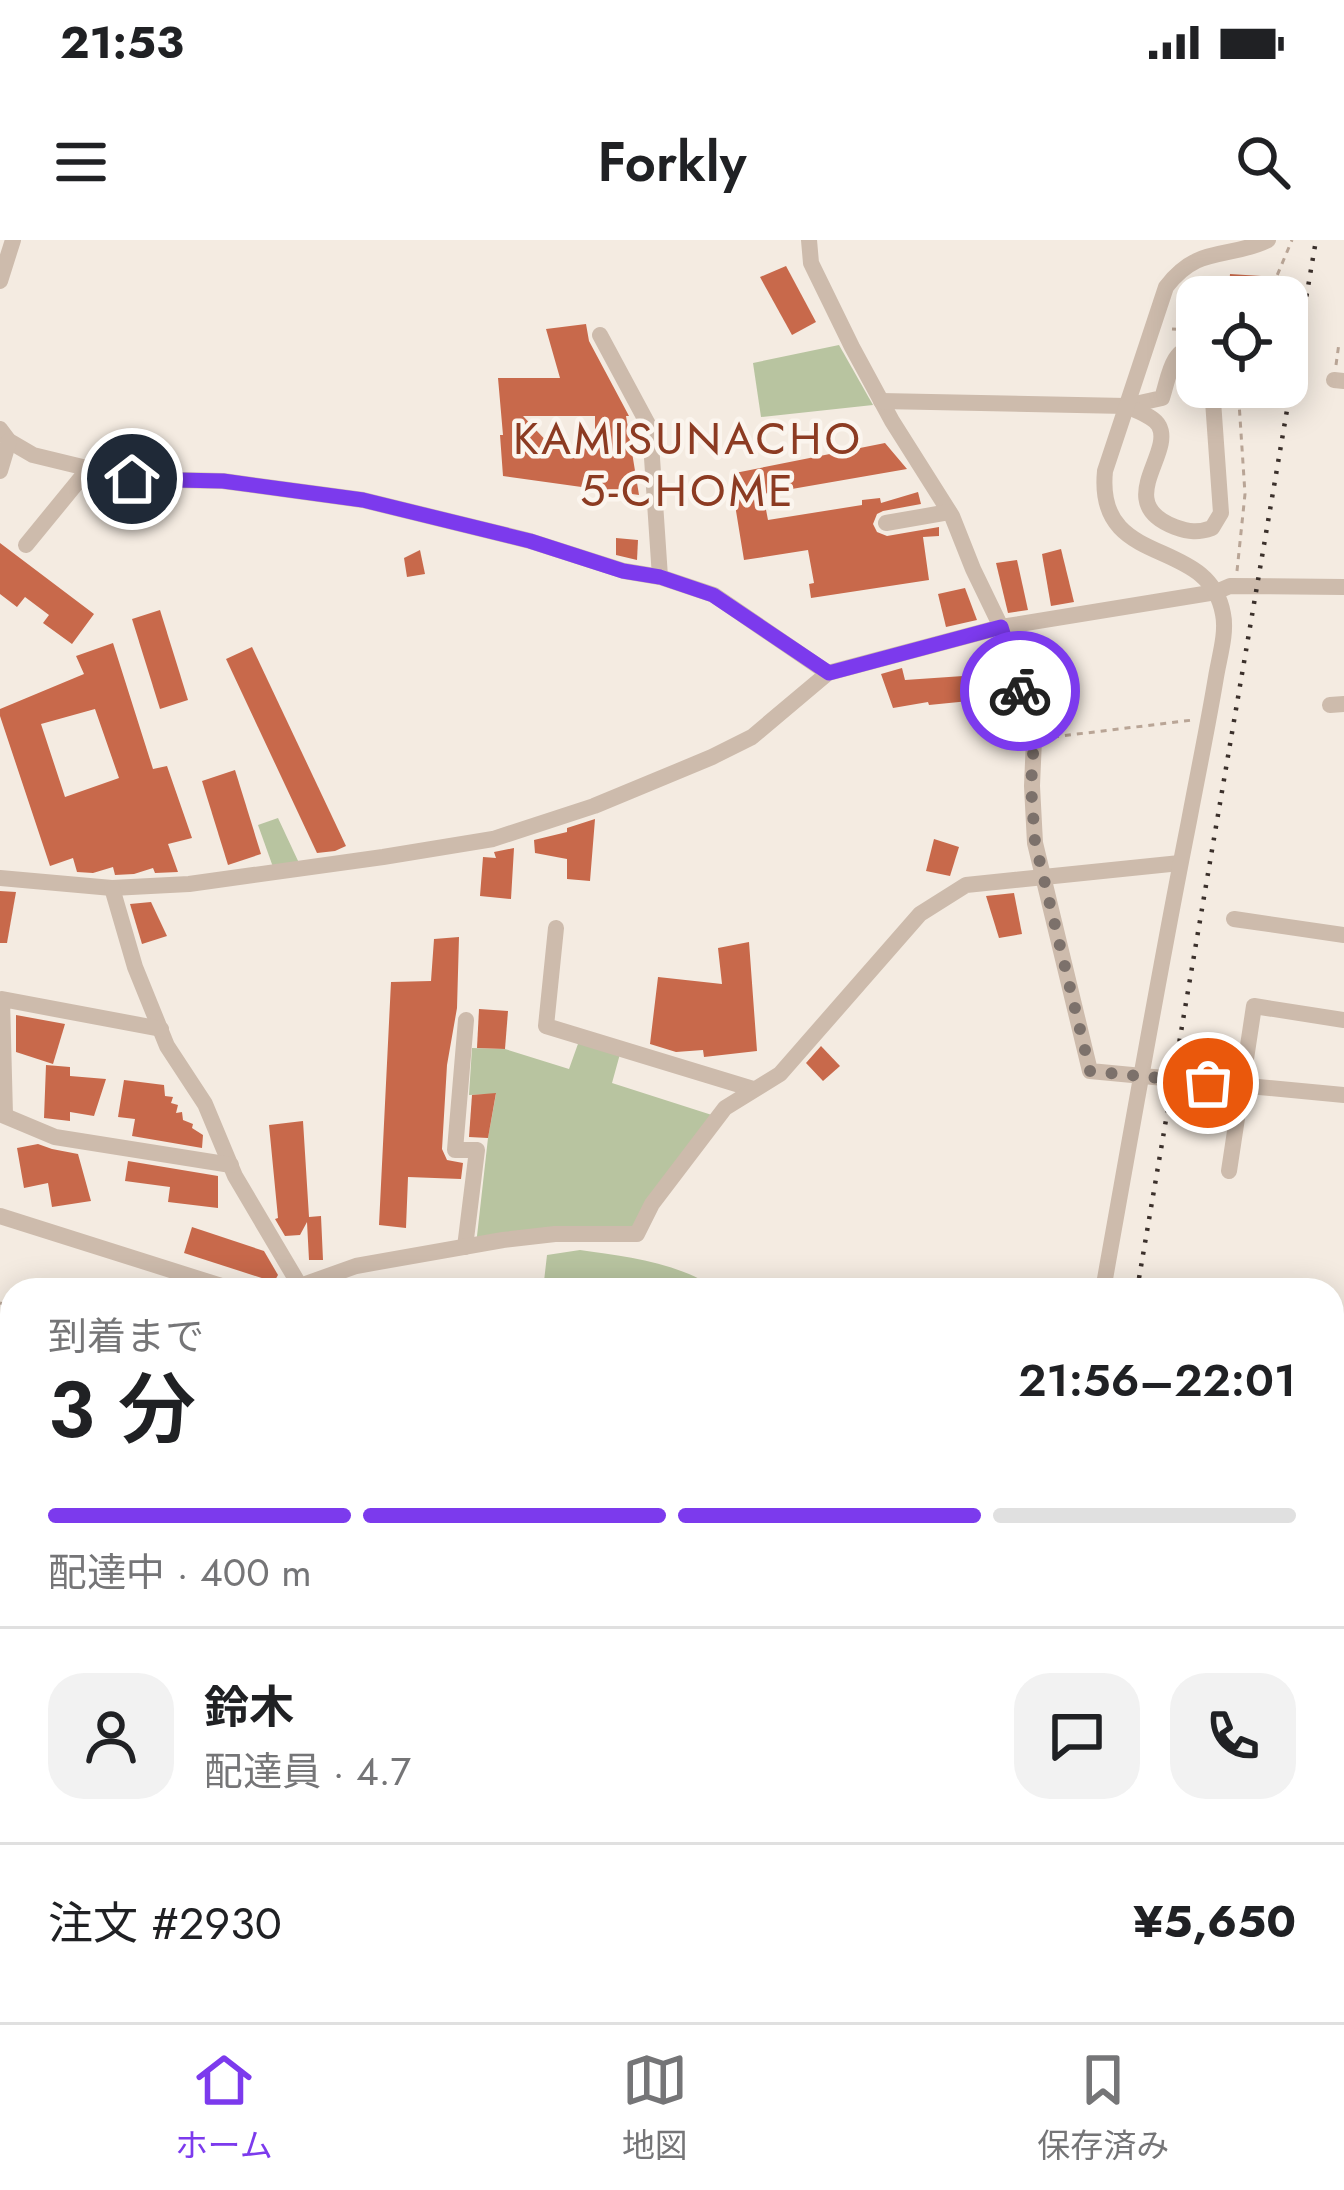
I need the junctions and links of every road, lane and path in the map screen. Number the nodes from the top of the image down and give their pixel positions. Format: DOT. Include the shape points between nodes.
graph roads {
  1 [pos="13,240"];
  2 [pos="809,240"];
  3 [pos="1268,240"];
  4 [pos="1292,240"];
  5 [pos="1277,276"];
  6 [pos="0,281"];
  7 [pos="600,335"];
  8 [pos="1340,343"];
  9 [pos="1176,356"];
  10 [pos="1339,380"];
  11 [pos="881,401"];
  12 [pos="1126,406"];
  13 [pos="1212,408"];
  14 [pos="1239,408"];
  15 [pos="4,435"];
  16 [pos="89,468"];
  17 [pos="0,471"];
  18 [pos="949,512"];
  19 [pos="886,523"];
  20 [pos="26,545"];
  21 [pos="1237,575"];
  22 [pos="660,577"];
  23 [pos="1344,587"];
  24 [pos="1216,592"];
  25 [pos="1001,627"];
  26 [pos="829,673"];
  27 [pos="1209,718"];
  28 [pos="1034,739"];
  29 [pos="1180,862"];
  30 [pos="1043,877"];
  31 [pos="0,878"];
  32 [pos="112,889"];
  33 [pos="1234,919"];
  34 [pos="556,928"];
  35 [pos="1344,935"];
  36 [pos="466,1020"];
  37 [pos="1344,1020"];
  38 [pos="160,1029"];
  39 [pos="1142,1077"];
  40 [pos="1242,1086"];
  41 [pos="753,1089"];
  42 [pos="1344,1095"];
  43 [pos="2,1114"];
  44 [pos="230,1165"];
  45 [pos="1229,1171"];
  46 [pos="0,1216"];
  47 [pos="464,1247"];
  48 [pos="196,1278"];
  49 [pos="294,1278"];
  50 [pos="325,1278"];
  51 [pos="1105,1278"];
  1 -- 6 [label="street"];
  2 -- 11 [label="street" via="811,263"];
  3 -- 12 [label="street" via="1202,257 1172,279"];
  4 -- 5 [label="path"];
  7 -- 22 [label="street" via="650,428"];
  8 -- 10 [label="path"];
  9 -- 12 [label="street" via="1162,398"];
  11 -- 12 [label="street"];
  11 -- 18 [label="street"];
  12 -- 13 [label="street" via="1161,428 1146,488 1152,509 1166,523 1199,533 1221,513"];
  12 -- 24 [label="street" via="1104,477 1112,514 1131,539 1190,566"];
  14 -- 21 [label="path" via="1245,494"];
  15 -- 16 [label="street" via="33,455"];
  15 -- 17 [label="street"];
  16 -- 20 [label="street"];
  16 -- 22 [label="street" via="363,500"];
  18 -- 19 [label="street"];
  18 -- 25 [label="street"];
  22 -- 26 [label="street" via="713,595"];
  23 -- 24 [label="street"];
  24 -- 25 [label="street"];
  24 -- 27 [label="street" via="1224,622"];
  25 -- 26 [label="street"];
  25 -- 28 [label="street"];
  26 -- 32 [label="street" via="752,736 712,757 493,839"];
  27 -- 28 [label="path"];
  27 -- 29 [label="street"];
  28 -- 30 [label="street" via="1034,832"];
  29 -- 30 [label="street"];
  29 -- 39 [label="street"];
  30 -- 39 [label="street" via="1090,1071"];
  30 -- 41 [label="street" via="966,885 920,914 780,1074"];
  31 -- 32 [label="street"];
  32 -- 38 [label="street"];
  33 -- 35 [label="street"];
  34 -- 41 [label="street" via="546,1026"];
  36 -- 47 [label="street" via="455,1150 477,1150"];
  37 -- 40 [label="street" via="1254,1006"];
  38 -- 43 [label="street" via="2,999"];
  38 -- 44 [label="street"];
  39 -- 40 [label="street"];
  39 -- 51 [label="street"];
  40 -- 42 [label="street"];
  40 -- 45 [label="street"];
  41 -- 47 [label="street" via="725,1108 638,1234 555,1234"];
  43 -- 44 [label="street" via="55,1136"];
  44 -- 49 [label="street"];
  46 -- 48 [label="street"];
  47 -- 50 [label="street"];
}
